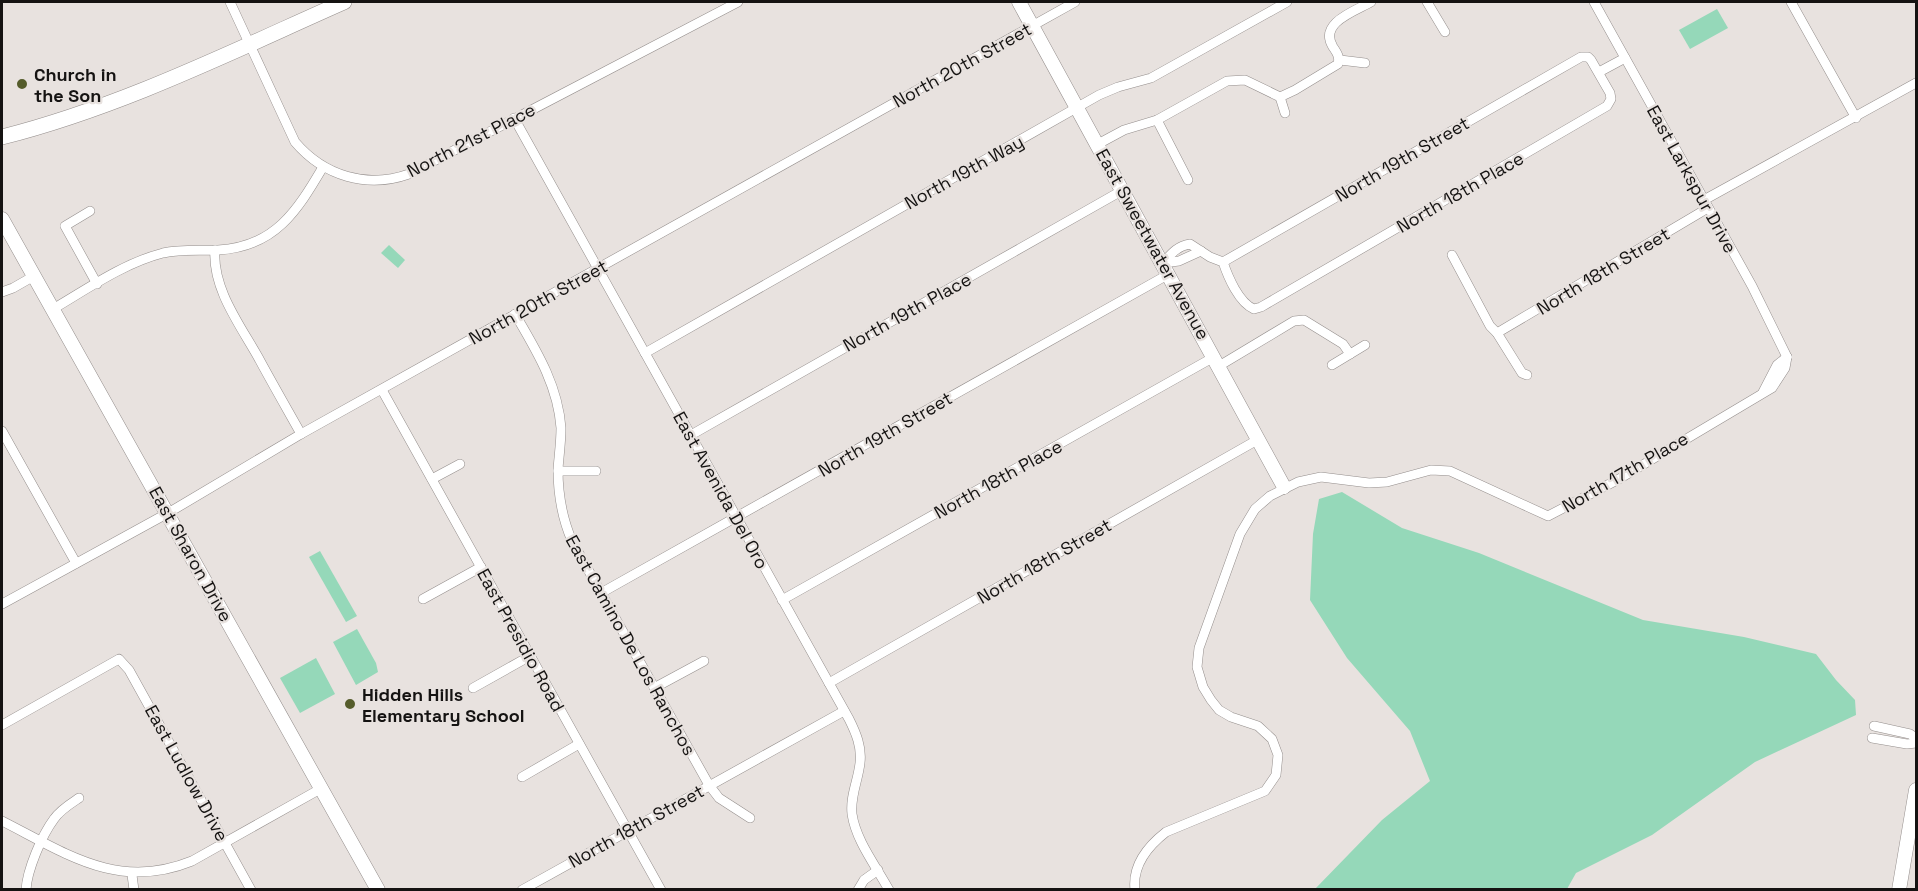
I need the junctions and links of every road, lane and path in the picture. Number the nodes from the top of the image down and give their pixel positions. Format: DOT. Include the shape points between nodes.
graph roads {
  1 [pos="230,2"];
  2 [pos="344,2"];
  3 [pos="738,2"];
  4 [pos="1019,2"];
  5 [pos="1075,2"];
  6 [pos="1287,2"];
  7 [pos="1371,2"];
  8 [pos="1427,2"];
  9 [pos="1594,2"];
  10 [pos="1791,2"];
  11 [pos="1033,26"];
  12 [pos="1445,32"];
  13 [pos="249,43"];
  14 [pos="1625,58"];
  15 [pos="1340,60"];
  16 [pos="1365,63"];
  17 [pos="1599,72"];
  18 [pos="1917,83"];
  19 [pos="1281,97"];
  20 [pos="1078,108"];
  21 [pos="1285,113"];
  22 [pos="514,118"];
  23 [pos="1856,118"];
  24 [pos="1157,120"];
  25 [pos="2,137"];
  26 [pos="1098,144"];
  27 [pos="323,167"];
  28 [pos="1188,180"];
  29 [pos="1123,190"];
  30 [pos="1706,204"];
  31 [pos="90,212"];
  32 [pos="2,219"];
  33 [pos="215,250"];
  34 [pos="1452,255"];
  35 [pos="1224,262"];
  36 [pos="598,268"];
  37 [pos="1166,268"];
  38 [pos="34,276"];
  39 [pos="97,284"];
  40 [pos="2,292"];
  41 [pos="53,309"];
  42 [pos="515,314"];
  43 [pos="1497,333"];
  44 [pos="1365,345"];
  45 [pos="645,353"];
  46 [pos="1350,354"];
  47 [pos="1787,357"];
  48 [pos="1217,362"];
  49 [pos="1332,365"];
  50 [pos="1527,375"];
  51 [pos="382,390"];
  52 [pos="2,431"];
  53 [pos="301,434"];
  54 [pos="691,435"];
  55 [pos="1259,440"];
  56 [pos="460,464"];
  57 [pos="558,471"];
  58 [pos="596,471"];
  59 [pos="432,479"];
  60 [pos="1284,488"];
  61 [pos="168,513"];
  62 [pos="736,517"];
  63 [pos="76,563"];
  64 [pos="481,567"];
  65 [pos="601,593"];
  66 [pos="423,599"];
  67 [pos="782,600"];
  68 [pos="2,604"];
  69 [pos="530,656"];
  70 [pos="704,661"];
  71 [pos="829,683"];
  72 [pos="473,688"];
  73 [pos="654,688"];
  74 [pos="844,711"];
  75 [pos="2,725"];
  76 [pos="1874,726"];
  77 [pos="1872,738"];
  78 [pos="1917,738"];
  79 [pos="1917,743"];
  80 [pos="579,744"];
  81 [pos="522,777"];
  82 [pos="709,785"];
  83 [pos="322,788"];
  84 [pos="1917,790"];
  85 [pos="79,798"];
  86 [pos="750,818"];
  87 [pos="2,821"];
  88 [pos="628,831"];
  89 [pos="42,842"];
  90 [pos="225,842"];
  91 [pos="878,870"];
  92 [pos="132,875"];
  93 [pos="26,890"];
  94 [pos="134,890"];
  95 [pos="251,890"];
  96 [pos="378,890"];
  97 [pos="522,890"];
  98 [pos="661,890"];
  99 [pos="858,890"];
  100 [pos="889,890"];
  101 [pos="1135,890"];
  102 [pos="1899,890"];
  1 -- 13 [label="street, North 21st Place"];
  2 -- 13 [label="main road"];
  3 -- 22 [label="street, North 21st Place"];
  4 -- 11 [label="street, East Sweetwater Avenue"];
  5 -- 11 [label="street, North 20th Street"];
  6 -- 20 [label="street, North 19th Way" via="1151,78 1118,87"];
  7 -- 15 [label="street" via="1333,23 1330,42"];
  8 -- 12 [label="street"];
  9 -- 14 [label="street, East Larkspur Drive"];
  10 -- 23 [label="street"];
  11 -- 20 [label="street, East Sweetwater Avenue"];
  11 -- 36 [label="street, North 20th Street"];
  13 -- 25 [label="main road" via="113,102"];
  13 -- 27 [label="street, North 21st Place" via="295,142"];
  14 -- 17 [label="street"];
  14 -- 30 [label="street, East Larkspur Drive"];
  15 -- 16 [label="street"];
  15 -- 19 [label="street"];
  17 -- 35 [label="street, North 19th Street" via="1588,57 1581,57"];
  17 -- 35 [label="street, North 18th Place" via="1610,93 1607,106 1254,309 1241,299"];
  18 -- 23 [label="street, North 18th Street"];
  19 -- 21 [label="street"];
  19 -- 24 [label="street" via="1245,80 1227,81"];
  20 -- 26 [label="street, East Sweetwater Avenue"];
  20 -- 45 [label="street, North 19th Way"];
  22 -- 27 [label="street, North 21st Place" via="395,178 365,180"];
  22 -- 36 [label="street, East Avenida Del Oro"];
  23 -- 30 [label="street, North 18th Street"];
  24 -- 26 [label="street" via="1124,130"];
  24 -- 28 [label="street"];
  26 -- 29 [label="street, East Sweetwater Avenue"];
  27 -- 33 [label="street" via="281,227 252,244"];
  29 -- 37 [label="street, East Sweetwater Avenue"];
  29 -- 54 [label="street, North 19th Place"];
  30 -- 43 [label="street, North 18th Street"];
  30 -- 47 [label="street, East Larkspur Drive"];
  31 -- 39 [label="street" via="65,226"];
  32 -- 38 [label="street, East Sharon Drive"];
  33 -- 39 [label="street" via="162,253"];
  33 -- 53 [label="street" via="214,261 227,301"];
  34 -- 43 [label="street"];
  35 -- 37 [label="street, North 19th Street" via="1190,244 1173,251"];
  36 -- 42 [label="street, North 20th Street"];
  36 -- 45 [label="street, East Avenida Del Oro"];
  37 -- 48 [label="street, East Sweetwater Avenue"];
  37 -- 62 [label="street, North 19th Street"];
  38 -- 40 [label="street"];
  38 -- 41 [label="street, East Sharon Drive"];
  39 -- 41 [label="street"];
  41 -- 61 [label="street, East Sharon Drive"];
  42 -- 51 [label="street, North 20th Street"];
  42 -- 57 [label="street, East Camino De Los Ranchos" via="554,390 561,429"];
  43 -- 50 [label="street"];
  44 -- 46 [label="street"];
  45 -- 54 [label="street, East Avenida Del Oro"];
  46 -- 48 [label="street, North 18th Place" via="1343,344 1304,320 1294,321"];
  46 -- 49 [label="street"];
  47 -- 60 [label="street, North 17th Place" via="1777,365 1763,392 1548,516 1450,471 1431,470 1369,483 1321,477"];
  48 -- 55 [label="street, East Sweetwater Avenue"];
  48 -- 67 [label="street, North 18th Place"];
  51 -- 53 [label="street, North 20th Street"];
  51 -- 59 [label="street, East Presidio Road"];
  52 -- 63 [label="street"];
  53 -- 61 [label="street, North 20th Street"];
  54 -- 62 [label="street, East Avenida Del Oro"];
  55 -- 60 [label="street, East Sweetwater Avenue"];
  55 -- 71 [label="street, North 18th Street"];
  56 -- 59 [label="street"];
  57 -- 58 [label="street"];
  57 -- 65 [label="street, East Camino De Los Ranchos" via="563,518"];
  59 -- 64 [label="street, East Presidio Road"];
  60 -- 101 [label="street, North 17th Place" via="1255,509 1240,534 1199,648 1197,667 1203,687 1219,710 1258,726 1272,739 1278,755 1276,775 1265,791 1157,839 1141,858"];
  61 -- 63 [label="street, North 20th Street"];
  61 -- 83 [label="street, East Sharon Drive"];
  62 -- 65 [label="street, North 19th Street"];
  62 -- 67 [label="street, East Avenida Del Oro"];
  63 -- 68 [label="street, North 20th Street"];
  64 -- 66 [label="street"];
  64 -- 69 [label="street, East Presidio Road"];
  65 -- 73 [label="street, East Camino De Los Ranchos"];
  67 -- 71 [label="street, East Avenida Del Oro"];
  69 -- 72 [label="street"];
  69 -- 80 [label="street, East Presidio Road"];
  70 -- 73 [label="street"];
  71 -- 74 [label="street, East Avenida Del Oro"];
  73 -- 82 [label="street, East Camino De Los Ranchos"];
  74 -- 82 [label="street, North 18th Street"];
  74 -- 91 [label="street, East Avenida Del Oro" via="860,750 852,815"];
  75 -- 90 [label="street, East Ludlow Drive" via="119,659 129,670"];
  76 -- 78 [label="street"];
  77 -- 79 [label="street"];
  80 -- 81 [label="street"];
  80 -- 88 [label="street, East Presidio Road"];
  82 -- 86 [label="street, East Camino De Los Ranchos" via="719,798"];
  82 -- 88 [label="street, North 18th Street"];
  83 -- 90 [label="street"];
  83 -- 96 [label="street, East Sharon Drive"];
  84 -- 102 [label="street"];
  85 -- 89 [label="street" via="53,820"];
  87 -- 89 [label="street"];
  88 -- 97 [label="street, North 18th Street"];
  88 -- 98 [label="street, East Presidio Road"];
  89 -- 92 [label="street" via="87,865"];
  89 -- 93 [label="street" via="28,874"];
  90 -- 92 [label="street" via="174,869"];
  90 -- 95 [label="street, East Ludlow Drive"];
  91 -- 99 [label="street"];
  91 -- 100 [label="street, East Avenida Del Oro"];
  92 -- 94 [label="street"];
}
